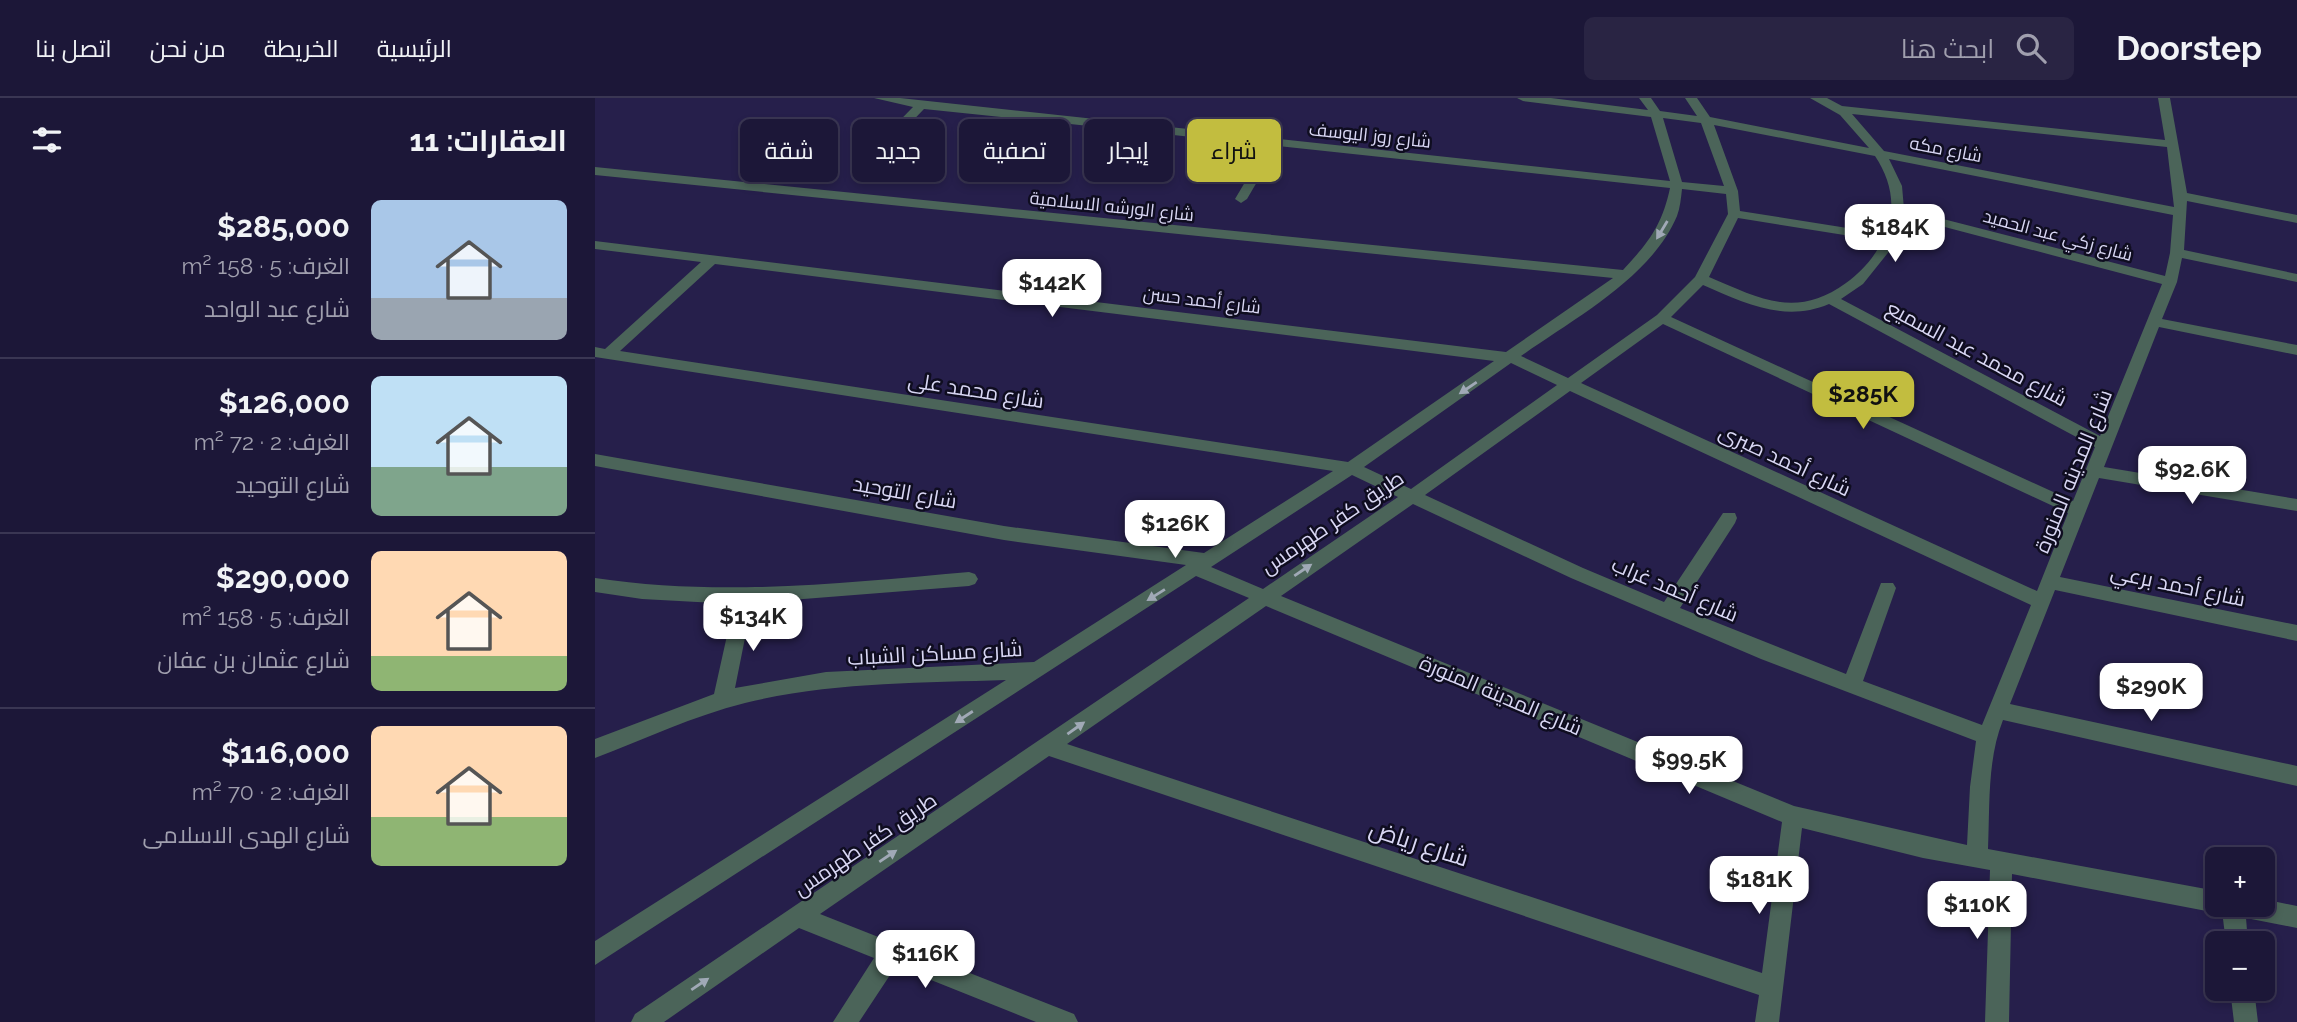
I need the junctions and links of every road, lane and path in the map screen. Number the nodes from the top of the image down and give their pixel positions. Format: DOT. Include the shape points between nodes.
graph roads {
  1 [pos="880,98"];
  2 [pos="1523,98"];
  3 [pos="1691,98"];
  4 [pos="1816,98"];
  5 [pos="2164,98"];
  6 [pos="921,105"];
  7 [pos="1651,105"];
  8 [pos="1842,109"];
  9 [pos="1039,118"];
  10 [pos="908,119"];
  11 [pos="1706,120"];
  12 [pos="1187,134"];
  13 [pos="1281,144"];
  14 [pos="2171,144"];
  15 [pos="1880,154"];
  16 [pos="595,171"];
  17 [pos="1251,182"];
  18 [pos="1677,186"];
  19 [pos="1732,191"];
  20 [pos="1241,199"];
  21 [pos="2181,204"];
  22 [pos="1898,211"];
  23 [pos="1734,214"];
  24 [pos="2297,219"];
  25 [pos="1892,239"];
  26 [pos="595,245"];
  27 [pos="2177,253"];
  28 [pos="712,259"];
  29 [pos="1626,275"];
  30 [pos="2297,278"];
  31 [pos="1701,279"];
  32 [pos="2170,282"];
  33 [pos="1828,298"];
  34 [pos="1662,318"];
  35 [pos="2156,322"];
  36 [pos="2297,350"];
  37 [pos="602,353"];
  38 [pos="1512,358"];
  39 [pos="1568,384"];
  40 [pos="2106,446"];
  41 [pos="595,460"];
  42 [pos="1351,468"];
  43 [pos="2094,471"];
  44 [pos="1411,497"];
  45 [pos="2297,505"];
  46 [pos="2079,511"];
  47 [pos="1729,518"];
  48 [pos="1203,565"];
  49 [pos="969,579"];
  50 [pos="2050,582"];
  51 [pos="595,585"];
  52 [pos="1887,589"];
  53 [pos="1264,596"];
  54 [pos="744,597"];
  55 [pos="2041,600"];
  56 [pos="1668,611"];
  57 [pos="2297,633"];
  58 [pos="1037,670"];
  59 [pos="1852,685"];
  60 [pos="723,700"];
  61 [pos="1996,710"];
  62 [pos="1987,736"];
  63 [pos="1049,747"];
  64 [pos="595,749"];
  65 [pos="2297,776"];
  66 [pos="1793,816"];
  67 [pos="1977,856"];
  68 [pos="2001,860"];
  69 [pos="2205,900"];
  70 [pos="2275,914"];
  71 [pos="799,917"];
  72 [pos="2297,918"];
  73 [pos="891,953"];
  74 [pos="595,954"];
  75 [pos="1772,988"];
  76 [pos="2243,1001"];
  77 [pos="643,1022"];
  78 [pos="845,1022"];
  79 [pos="1066,1022"];
  80 [pos="1767,1022"];
  81 [pos="1997,1022"];
  82 [pos="2246,1022"];
  1 -- 6 [label="street, شارع روز اليوسف"];
  2 -- 7 [label="street, شارع مكه"];
  3 -- 11 [label="street"];
  4 -- 8 [label="street"];
  5 -- 14 [label="street, شارع المدينه المنورة"];
  6 -- 9 [label="street, شارع روز اليوسف"];
  6 -- 10 [label="street"];
  7 -- 11 [label="street, شارع مكه"];
  7 -- 18 [label="street"];
  8 -- 14 [label="street"];
  8 -- 15 [label="street"];
  9 -- 12 [label="street, شارع روز اليوسف"];
  11 -- 15 [label="street, شارع مكه"];
  11 -- 19 [label="street"];
  13 -- 18 [label="street, شارع روز اليوسف"];
  14 -- 21 [label="street, شارع المدينه المنورة"];
  15 -- 21 [label="street, شارع مكه"];
  15 -- 22 [label="street" via="1896,186"];
  16 -- 29 [label="street, شارع الورشه الاسلامية"];
  17 -- 20 [label="street"];
  18 -- 19 [label="street, شارع روز اليوسف"];
  18 -- 29 [label="street, طريق كفر طهرمس, one-way" via="1671,215 1653,246"];
  19 -- 23 [label="street"];
  21 -- 24 [label="street, شارع مكه"];
  21 -- 27 [label="street, شارع المدينه المنورة"];
  22 -- 25 [label="street"];
  22 -- 32 [label="street, شارع زكي عبد الحميد"];
  23 -- 25 [label="street"];
  23 -- 31 [label="street, طريق كفر طهرمس"];
  25 -- 33 [label="street" via="1874,266"];
  26 -- 28 [label="street, شارع أحمد حسن"];
  27 -- 30 [label="street"];
  27 -- 32 [label="street, شارع المدينه المنورة"];
  28 -- 37 [label="street"];
  28 -- 38 [label="street, شارع أحمد حسن"];
  29 -- 38 [label="street, طريق كفر طهرمس"];
  31 -- 33 [label="street" via="1783,308 1801,308"];
  31 -- 34 [label="street, طريق كفر طهرمس"];
  32 -- 35 [label="street, شارع المدينه المنورة"];
  33 -- 40 [label="street, شارع محمد عبد السميع"];
  34 -- 39 [label="street, طريق كفر طهرمس"];
  34 -- 46 [label="street"];
  35 -- 36 [label="street"];
  35 -- 40 [label="street, شارع المدينه المنورة"];
  37 -- 42 [label="street, شارع محمد على"];
  38 -- 39 [label="street, شارع أحمد صبرى"];
  38 -- 42 [label="street, طريق كفر طهرمس, one-way"];
  39 -- 44 [label="street, طريق كفر طهرمس"];
  39 -- 55 [label="street, شارع أحمد صبرى"];
  40 -- 43 [label="street, شارع المدينه المنورة"];
  41 -- 48 [label="street, شارع التوحيد"];
  42 -- 44 [label="street, شارع أحمد غراب"];
  42 -- 48 [label="street, طريق كفر طهرمس"];
  43 -- 45 [label="street"];
  43 -- 46 [label="street, شارع المدينه المنورة"];
  53 -- 44 [label="street, طريق كفر طهرمس, one-way"];
  44 -- 56 [label="street, شارع أحمد غراب"];
  46 -- 50 [label="street, شارع المدينه المنورة"];
  47 -- 56 [label="street"];
  48 -- 53 [label="street, شارع المدينة المنورة"];
  48 -- 58 [label="street, طريق كفر طهرمس, one-way"];
  49 -- 54 [label="street"];
  50 -- 55 [label="street, شارع المدينه المنورة"];
  50 -- 57 [label="street, شارع أحمد برعي"];
  51 -- 54 [label="street" via="656,595"];
  52 -- 59 [label="street"];
  63 -- 53 [label="street, طريق كفر طهرمس, one-way"];
  53 -- 66 [label="street, شارع المدينة المنورة"];
  54 -- 60 [label="street"];
  55 -- 61 [label="street, شارع المدينه المنورة"];
  56 -- 59 [label="street, شارع أحمد غراب"];
  58 -- 60 [label="street, شارع مساكن الشباب" via="795,684"];
  58 -- 74 [label="street, طريق كفر طهرمس, one-way"];
  59 -- 62 [label="street, شارع أحمد غراب"];
  60 -- 64 [label="street, شارع مساكن الشباب"];
  61 -- 62 [label="street, شارع المدينه المنورة"];
  61 -- 65 [label="street"];
  62 -- 67 [label="street, شارع المدينه المنورة"];
  71 -- 63 [label="street, طريق كفر طهرمس, one-way"];
  63 -- 75 [label="street, شارع رياض"];
  66 -- 67 [label="street, شارع المدينة المنورة"];
  66 -- 75 [label="street"];
  67 -- 68 [label="street, شارع المدينة المنورة"];
  68 -- 69 [label="street, شارع المدينة المنورة"];
  68 -- 81 [label="street"];
  70 -- 72 [label="street"];
  71 -- 73 [label="street"];
  77 -- 71 [label="street, طريق كفر طهرمس, one-way"];
  73 -- 78 [label="street"];
  73 -- 79 [label="street"];
  75 -- 80 [label="street"];
  76 -- 82 [label="street"];
}
